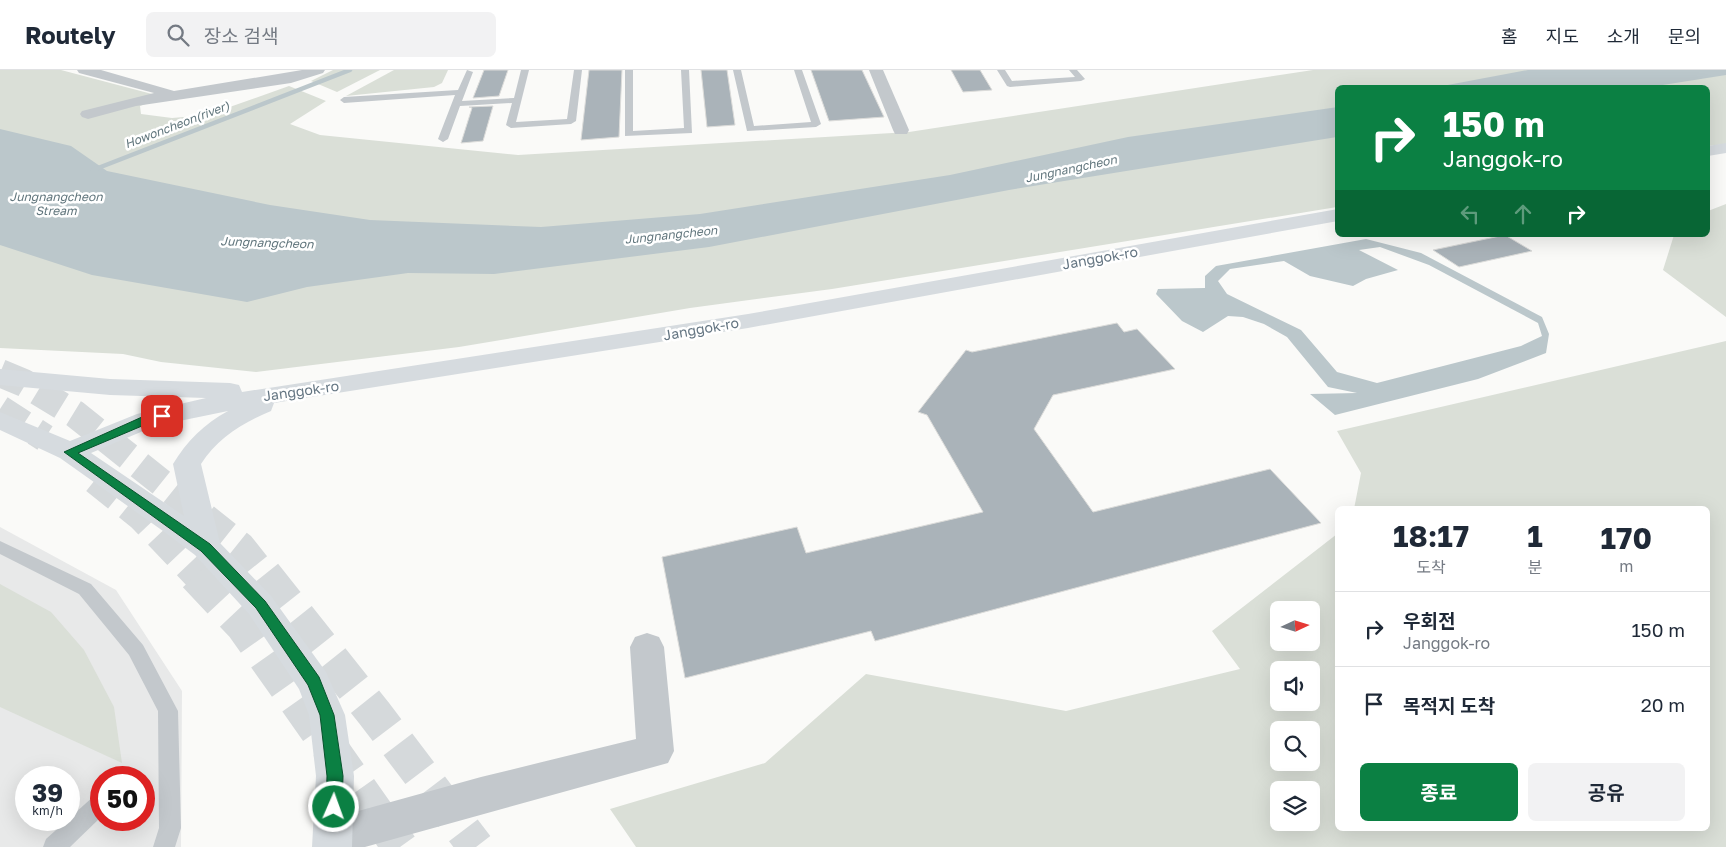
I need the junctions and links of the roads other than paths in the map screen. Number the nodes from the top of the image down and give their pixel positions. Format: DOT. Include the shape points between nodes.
graph roads {
  1 [pos="84,70"];
  2 [pos="318,70"];
  3 [pos="525,70"];
  4 [pos="578,70"];
  5 [pos="629,70"];
  6 [pos="685,70"];
  7 [pos="738,70"];
  8 [pos="798,70"];
  9 [pos="876,70"];
  10 [pos="1001,70"];
  11 [pos="1073,70"];
  12 [pos="461,92"];
  13 [pos="174,94"];
  14 [pos="344,100"];
  15 [pos="517,100"];
  16 [pos="88,114"];
  17 [pos="901,130"];
  18 [pos="443,139"];
  19 [pos="1726,148"];
  20 [pos="1710,151"];
  21 [pos="1335,216"];
  22 [pos="0,377"];
  23 [pos="287,392"];
  24 [pos="0,420"];
  25 [pos="70,452"];
  26 [pos="206,547"];
  27 [pos="0,548"];
  28 [pos="646,647"];
  29 [pos="90,813"];
  30 [pos="332,842"];
  31 [pos="54,847"];
  32 [pos="164,847"];
  1 -- 13 [label="street"];
  2 -- 13 [label="street" via="291,78"];
  3 -- 15 [label="lane"];
  4 -- 15 [label="lane" via="570,121 511,125"];
  5 -- 6 [label="lane" via="628,134 690,131"];
  7 -- 8 [label="lane" via="750,129 816,124"];
  9 -- 17 [label="street"];
  10 -- 11 [label="lane" via="1010,84 1081,80"];
  12 -- 14 [label="lane"];
  12 -- 15 [label="lane" via="469,72 456,104"];
  12 -- 18 [label="lane"];
  13 -- 16 [label="street"];
  19 -- 20 [label="street"];
  21 -- 23 [label="street, Janggok-ro" via="748,321"];
  22 -- 23 [label="street" via="110,387"];
  23 -- 25 [label="street, Janggok-ro" via="146,420"];
  23 -- 26 [label="street" via="239,414 195,450 187,464"];
  24 -- 25 [label="street"];
  25 -- 26 [label="street"];
  26 -- 30 [label="street" via="260,605 314,682 327,715 335,776"];
  27 -- 32 [label="lane" via="86,589 136,650 168,712 170,828"];
  28 -- 30 [label="street" via="655,751 480,795"];
  29 -- 31 [label="lane"];
}
